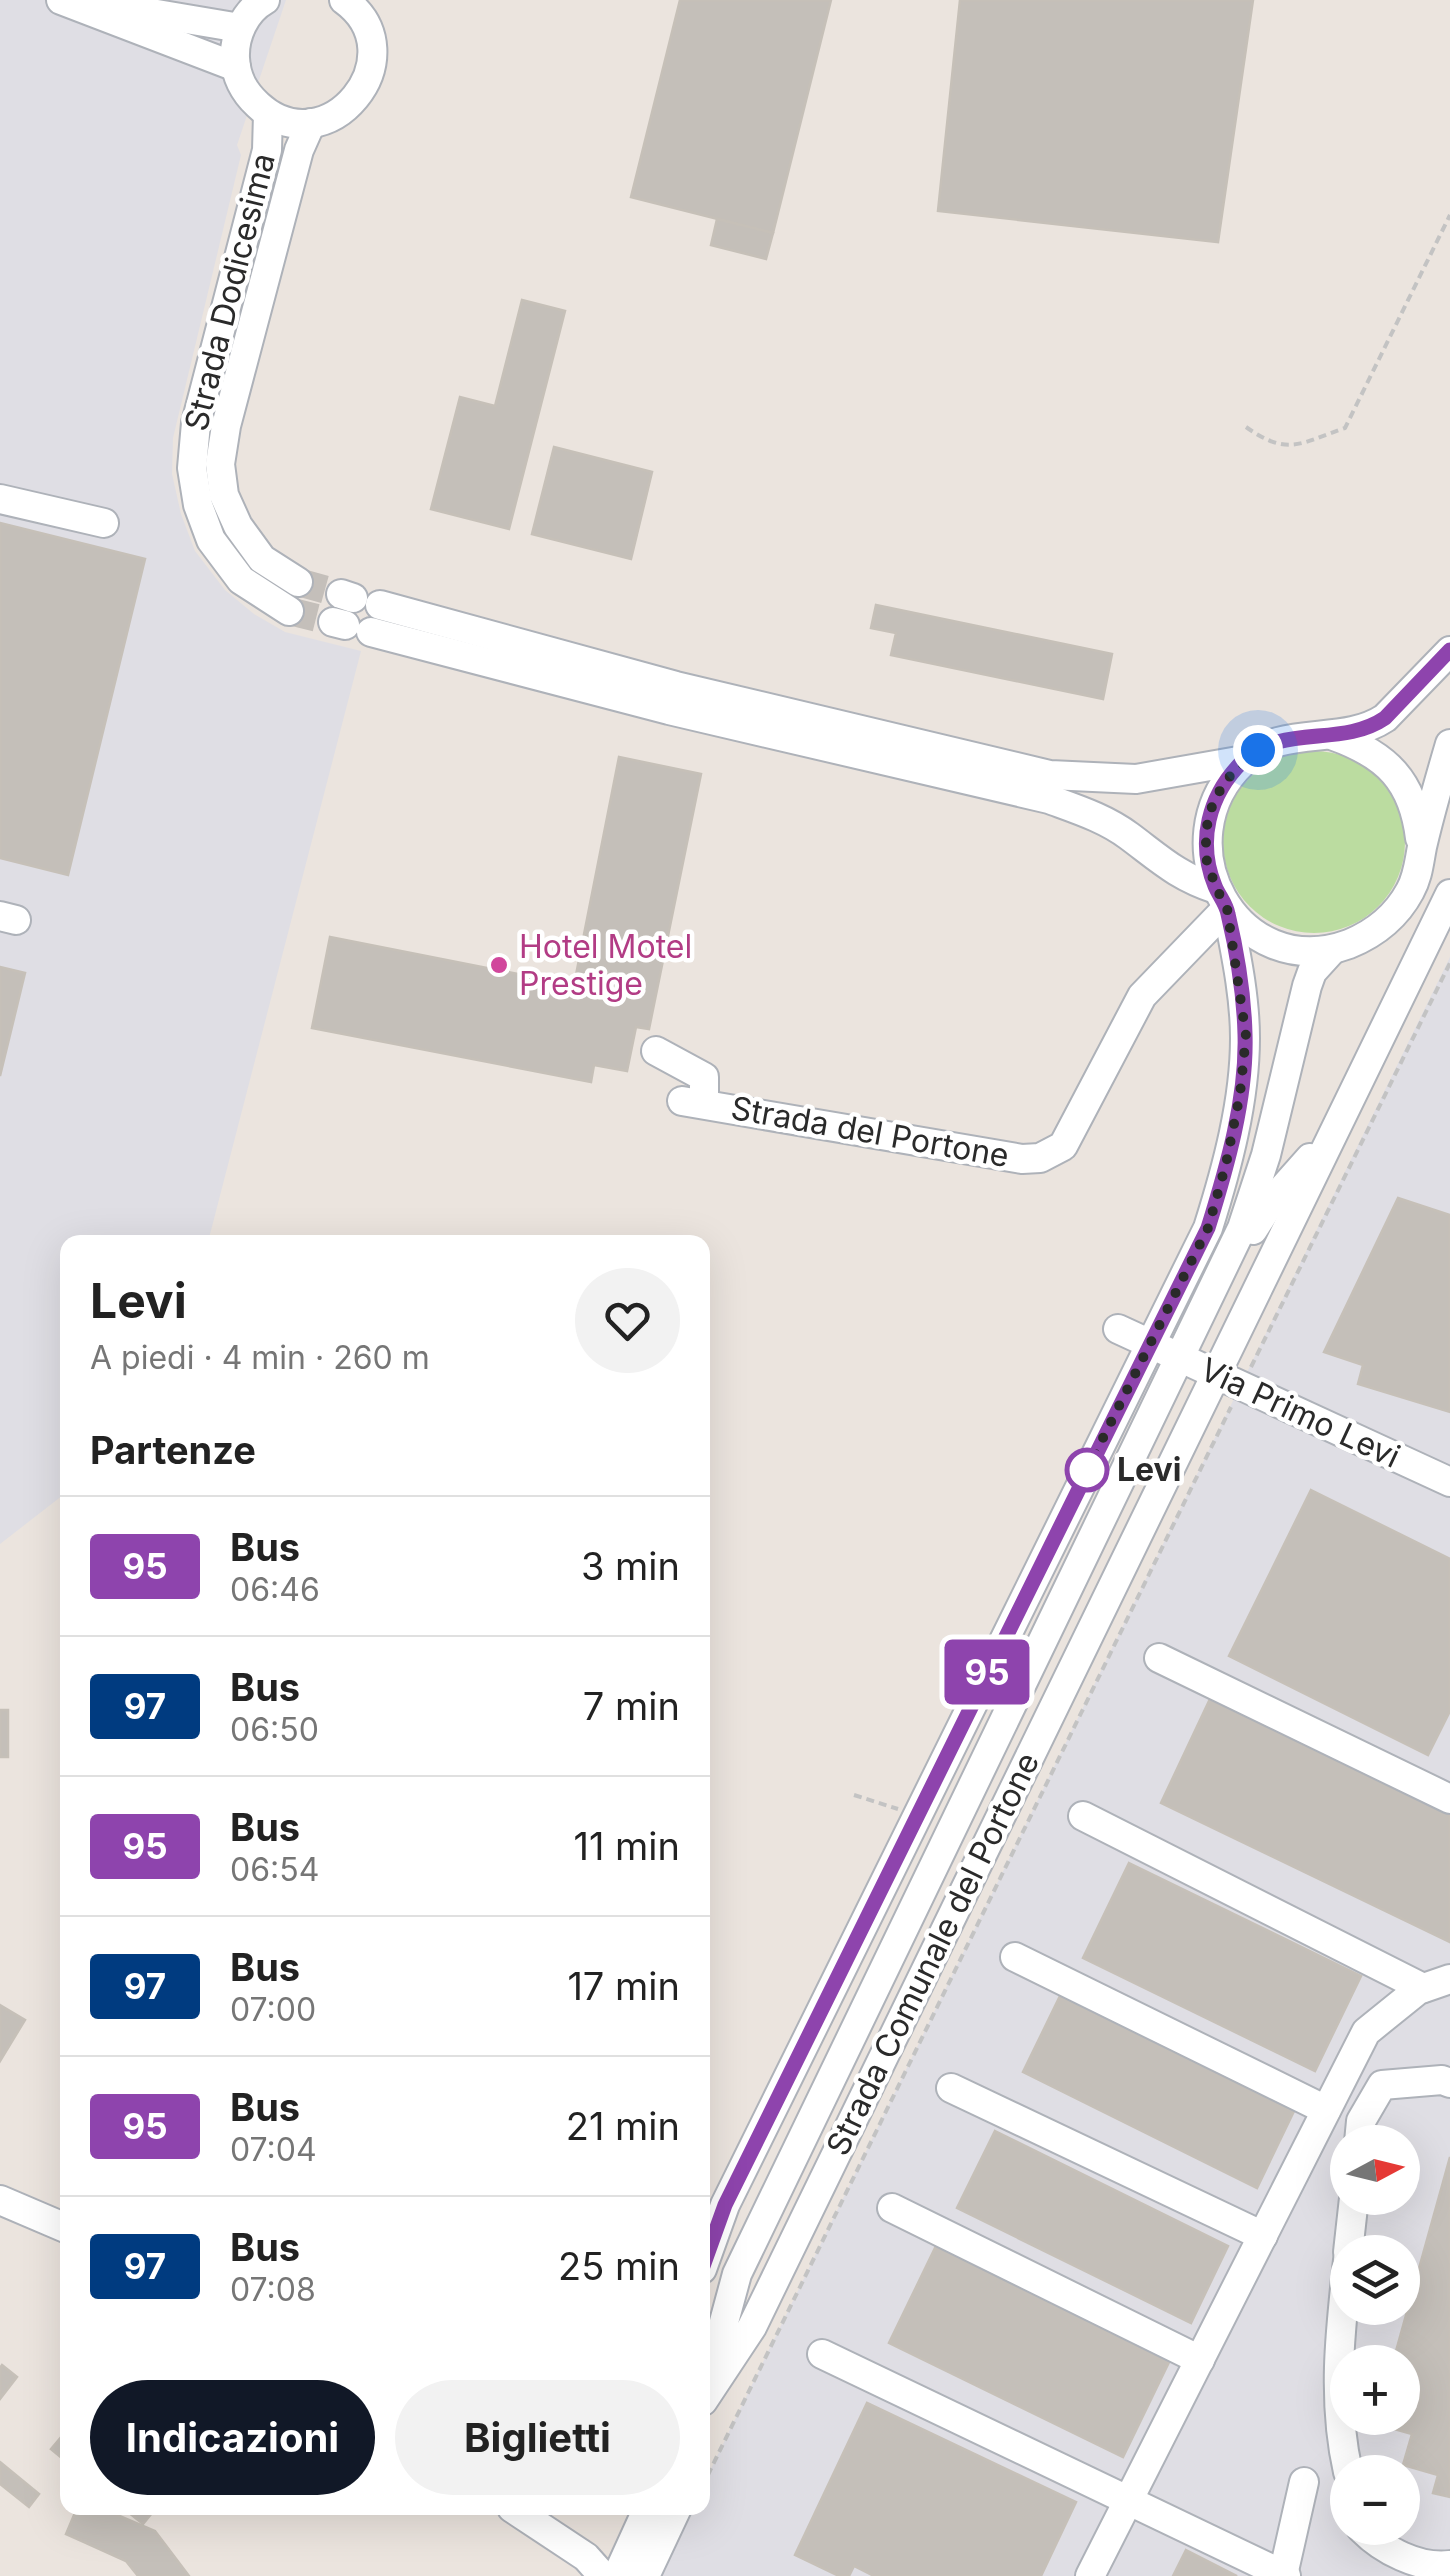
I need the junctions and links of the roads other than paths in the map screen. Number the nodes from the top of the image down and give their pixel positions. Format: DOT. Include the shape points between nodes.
graph roads {
  1 [pos="61,0"];
  2 [pos="74,0"];
  3 [pos="265,0"];
  4 [pos="344,0"];
  5 [pos="240,28"];
  6 [pos="236,67"];
  7 [pos="268,114"];
  8 [pos="311,124"];
  9 [pos="0,499"];
  10 [pos="104,523"];
  11 [pos="298,582"];
  12 [pos="358,599"];
  13 [pos="289,611"];
  14 [pos="350,627"];
  15 [pos="1450,650"];
  16 [pos="1334,736"];
  17 [pos="858,742"];
  18 [pos="1450,744"];
  19 [pos="1244,760"];
  20 [pos="1422,850"];
  21 [pos="1450,894"];
  22 [pos="1222,898"];
  23 [pos="1332,950"];
  24 [pos="656,1051"];
  25 [pos="1338,1124"];
  26 [pos="1216,1286"];
  27 [pos="1118,1329"];
  28 [pos="1151,1343"];
  29 [pos="1181,1358"];
  30 [pos="1228,1381"];
  31 [pos="1450,1482"];
  32 [pos="1159,1658"];
  33 [pos="1447,1791"];
  34 [pos="1083,1816"];
  35 [pos="1014,1957"];
  36 [pos="1437,1984"];
  37 [pos="1450,2083"];
  38 [pos="951,2088"];
  39 [pos="1326,2110"];
  40 [pos="1361,2125"];
  41 [pos="0,2200"];
  42 [pos="892,2208"];
  43 [pos="60,2226"];
  44 [pos="1263,2236"];
  45 [pos="710,2247"];
  46 [pos="1341,2325"];
  47 [pos="822,2354"];
  48 [pos="1200,2360"];
  49 [pos="710,2375"];
  50 [pos="710,2391"];
  51 [pos="1344,2455"];
  52 [pos="1304,2482"];
  53 [pos="1128,2501"];
  54 [pos="523,2515"];
  55 [pos="645,2515"];
  56 [pos="674,2515"];
  57 [pos="1378,2545"];
  58 [pos="1450,2565"];
  59 [pos="1284,2575"];
  60 [pos="602,2576"];
  61 [pos="616,2576"];
  62 [pos="645,2576"];
  63 [pos="1090,2576"];
  1 -- 6 [label="street"];
  2 -- 5 [label="street"];
  3 -- 5 [label="street"];
  4 -- 8 [label="street, Strada Dodicesima" via="368,32 371,68 354,102"];
  5 -- 6 [label="street"];
  6 -- 7 [label="street, Strada Dodicesima" via="247,94"];
  7 -- 8 [label="street, Strada Dodicesima"];
  7 -- 13 [label="street, Strada Dodicesima" via="267,150 196,423 192,468 211,540 241,580"];
  8 -- 11 [label="street, Strada Dodicesima" via="294,168 220,464 238,526 262,559"];
  9 -- 10 [label="street"];
  12 -- 17 [label="street"];
  14 -- 17 [label="street" via="669,710"];
  15 -- 16 [label="street" via="1385,718"];
  16 -- 19 [label="street" via="1295,736"];
  16 -- 20 [label="street" via="1390,767 1409,792"];
  17 -- 19 [label="street" via="1050,775 1136,779"];
  17 -- 22 [label="street" via="1093,816"];
  18 -- 20 [label="street"];
  19 -- 22 [label="street" via="1224,782 1206,830 1206,858"];
  20 -- 23 [label="street" via="1412,888 1394,916 1369,936"];
  21 -- 25 [label="street, Strada Comunale del Portone"];
  22 -- 23 [label="street" via="1248,928 1276,944"];
  22 -- 24 [label="street, Strada del Portone" via="1142,996 1052,1154 1022,1158 693,1102 704,1077"];
  22 -- 28 [label="street" via="1244,1018 1240,1094 1208,1228"];
  23 -- 26 [label="street, Strada Comunale del Portone" via="1312,972 1255,1192"];
  25 -- 26 [label="street, Strada Comunale del Portone" via="1270,1202"];
  25 -- 30 [label="street, Strada Comunale del Portone"];
  26 -- 29 [label="street, Strada Comunale del Portone"];
  27 -- 28 [label="street, Via Primo Levi"];
  28 -- 29 [label="street, Via Primo Levi"];
  28 -- 45 [label="street"];
  29 -- 30 [label="street, Via Primo Levi"];
  29 -- 49 [label="street, Strada Comunale del Portone" via="736,2274"];
  30 -- 31 [label="street, Via Primo Levi"];
  30 -- 50 [label="street, Strada Comunale del Portone" via="752,2327"];
  32 -- 33 [label="street"];
  34 -- 36 [label="street"];
  35 -- 39 [label="street"];
  36 -- 39 [label="street" via="1366,2032"];
  37 -- 40 [label="street" via="1382,2085"];
  38 -- 44 [label="street"];
  39 -- 44 [label="street"];
  41 -- 43 [label="street"];
  42 -- 48 [label="street"];
  44 -- 48 [label="street"];
  46 -- 51 [label="street" via="1336,2369"];
  47 -- 53 [label="street"];
  48 -- 53 [label="street"];
  52 -- 59 [label="street"];
  53 -- 59 [label="street"];
  53 -- 63 [label="street"];
  54 -- 60 [label="street" via="586,2556"];
  55 -- 61 [label="street"];
  56 -- 62 [label="street"];
  57 -- 58 [label="street" via="1434,2567"];
}
